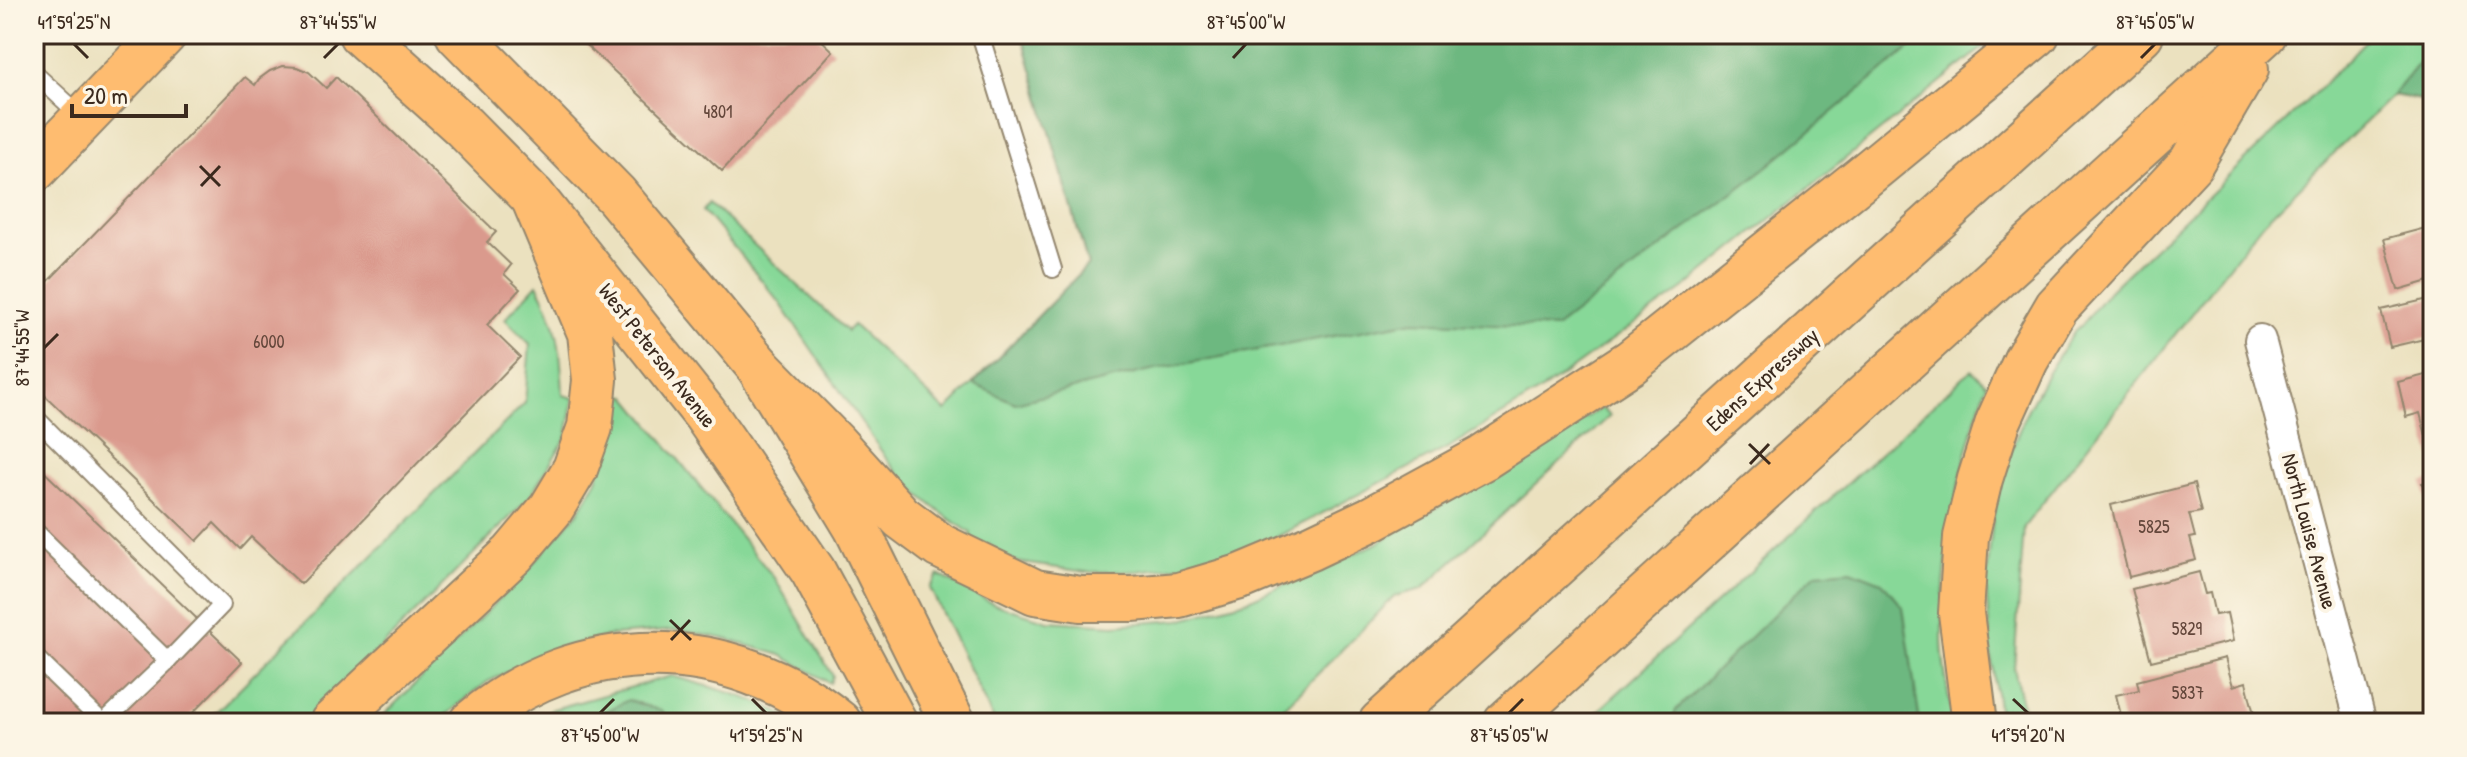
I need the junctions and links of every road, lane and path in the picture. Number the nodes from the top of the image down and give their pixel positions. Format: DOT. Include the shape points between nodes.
graph roads {
  1 [pos="164,34"];
  2 [pos="361,34"];
  3 [pos="458,34"];
  4 [pos="980,34"];
  5 [pos="2037,34"];
  6 [pos="2141,34"];
  7 [pos="2265,34"];
  8 [pos="34,73"];
  9 [pos="83,118"];
  10 [pos="34,170"];
  11 [pos="533,197"];
  12 [pos="1053,269"];
  13 [pos="2260,340"];
  14 [pos="759,367"];
  15 [pos="34,416"];
  16 [pos="34,530"];
  17 [pos="34,656"];
  18 [pos="168,661"];
  19 [pos="103,723"];
  20 [pos="332,723"];
  21 [pos="471,723"];
  22 [pos="839,723"];
  23 [pos="895,723"];
  24 [pos="953,723"];
  25 [pos="1381,723"];
  26 [pos="1506,723"];
  27 [pos="1975,723"];
  28 [pos="2361,723"];
  1 -- 9 [label="main road"];
  2 -- 11 [label="main road, West Peterson Avenue"];
  3 -- 14 [label="main road" via="616,195"];
  4 -- 12 [label="lane"];
  5 -- 14 [label="main road" via="1631,362 1483,458 1371,519 1243,576 1179,595 1081,599 1035,592 950,552 901,517"];
  6 -- 25 [label="main road, Edens Expressway"];
  7 -- 26 [label="main road"];
  7 -- 27 [label="main road" via="2191,163 2057,307 1998,422 1966,537 1961,613"];
  8 -- 9 [label="lane"];
  9 -- 10 [label="main road"];
  11 -- 20 [label="main road" via="590,333 595,380 590,427 575,469 551,509 513,554"];
  11 -- 23 [label="main road, West Peterson Avenue" via="705,414 804,558"];
  13 -- 28 [label="street, North Louise Avenue"];
  14 -- 24 [label="main road" via="856,527"];
  15 -- 18 [label="lane" via="222,605"];
  16 -- 18 [label="lane"];
  17 -- 19 [label="lane"];
  18 -- 19 [label="lane"];
  21 -- 22 [label="main road" via="544,676 589,661 637,655 690,656 736,666 783,685"];
}
